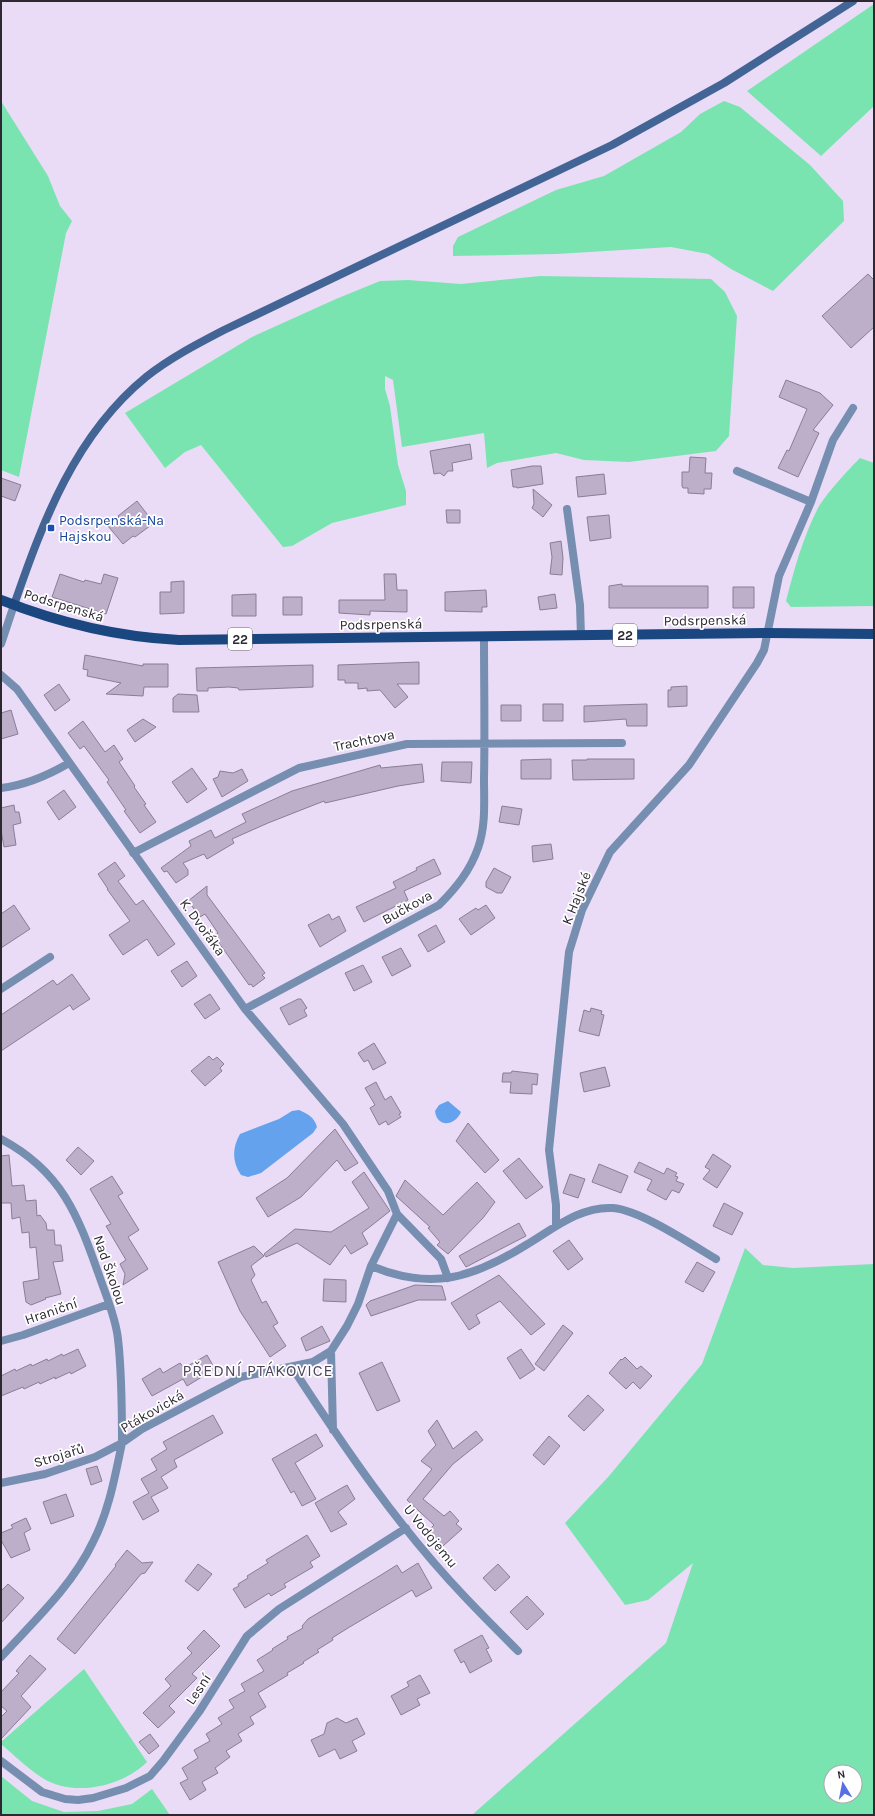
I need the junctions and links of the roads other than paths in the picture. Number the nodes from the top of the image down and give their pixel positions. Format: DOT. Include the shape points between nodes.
graph roads {
  1 [pos="853,1"];
  2 [pos="853,408"];
  3 [pos="737,471"];
  4 [pos="811,502"];
  5 [pos="566,509"];
  6 [pos="1,600"];
  7 [pos="14,605"];
  8 [pos="767,634"];
  9 [pos="874,634"];
  10 [pos="581,636"];
  11 [pos="484,637"];
  12 [pos="1,644"];
  13 [pos="1,675"];
  14 [pos="485,743"];
  15 [pos="622,743"];
  16 [pos="68,763"];
  17 [pos="1,788"];
  18 [pos="133,853"];
  19 [pos="50,958"];
  20 [pos="1,989"];
  21 [pos="245,1009"];
  22 [pos="1,1139"];
  23 [pos="397,1214"];
  24 [pos="556,1225"];
  25 [pos="716,1258"];
  26 [pos="372,1266"];
  27 [pos="448,1278"];
  28 [pos="109,1304"];
  29 [pos="1,1341"];
  30 [pos="331,1351"];
  31 [pos="292,1367"];
  32 [pos="333,1431"];
  33 [pos="122,1443"];
  34 [pos="1,1483"];
  35 [pos="406,1528"];
  36 [pos="518,1651"];
  37 [pos="1,1658"];
  38 [pos="1,1761"];
  1 -- 7 [label="street" via="724,83 612,145 224,330 167,362 126,395 105,417 80,452 49,511"];
  2 -- 4 [label="street, K Hajské" via="833,440"];
  3 -- 4 [label="street"];
  4 -- 8 [label="street, K Hajské" via="779,576"];
  5 -- 10 [label="street" via="580,605"];
  6 -- 7 [label="main road, Podsrpenská / 22"];
  7 -- 11 [label="main road, Podsrpenská / 22" via="101,632 154,639"];
  7 -- 12 [label="street"];
  8 -- 9 [label="main road, 22"];
  8 -- 10 [label="main road, Podsrpenská / 22"];
  8 -- 24 [label="street, K Hajské" via="764,650 757,663 689,765 610,852 582,910 569,952 549,1150"];
  10 -- 11 [label="main road, Podsrpenská / 22"];
  11 -- 14 [label="street, Bučkova"];
  13 -- 16 [label="street, K. Dvořáka" via="17,689"];
  14 -- 15 [label="street, Trachtova"];
  14 -- 18 [label="street, Trachtova" via="407,744 299,768"];
  14 -- 21 [label="street, Bučkova" via="482,829 478,847 459,884 439,905"];
  16 -- 17 [label="street" via="22,786"];
  16 -- 18 [label="street, K. Dvořáka"];
  18 -- 21 [label="street, K. Dvořáka"];
  19 -- 20 [label="street"];
  21 -- 23 [label="street, K. Dvořáka" via="343,1124 388,1191"];
  22 -- 28 [label="street, Nad Školou" via="48,1174 70,1202 84,1232"];
  23 -- 26 [label="street, Ptákovická"];
  23 -- 27 [label="street" via="441,1259"];
  24 -- 25 [label="street" via="600,1208 624,1210 636,1214"];
  24 -- 27 [label="street" via="484,1268"];
  26 -- 27 [label="street" via="393,1275"];
  26 -- 30 [label="street, Ptákovická" via="358,1304"];
  28 -- 29 [label="street, Hraniční"];
  28 -- 33 [label="street, Nad Školou" via="118,1338 122,1390"];
  30 -- 31 [label="street, Ptákovická" via="313,1362"];
  30 -- 32 [label="street"];
  31 -- 32 [label="street, U Vodojemu"];
  31 -- 33 [label="street, Ptákovická" via="241,1377 142,1429"];
  32 -- 35 [label="street, U Vodojemu"];
  33 -- 34 [label="street, Strojařů" via="95,1457 45,1474"];
  33 -- 37 [label="street, Ptákovická" via="112,1491 93,1542 65,1587"];
  35 -- 36 [label="street, U Vodojemu" via="464,1596"];
  35 -- 38 [label="street, Lesní" via="279,1609 247,1636 199,1712 150,1776 126,1788 93,1798 65,1799 42,1792"];
}
